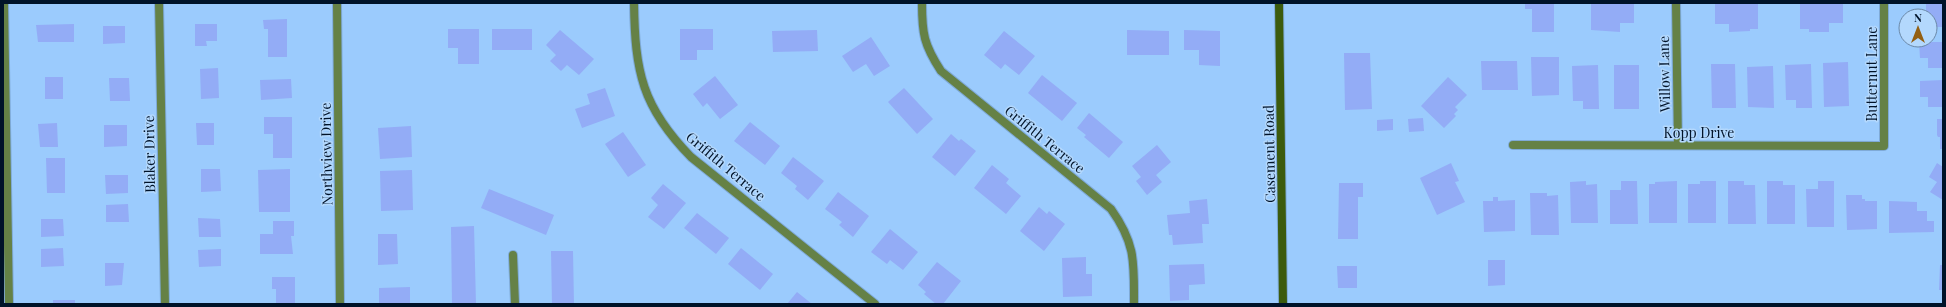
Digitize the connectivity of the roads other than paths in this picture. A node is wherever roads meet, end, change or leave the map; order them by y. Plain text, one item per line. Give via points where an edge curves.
1 (4, 3) edge
2 (159, 3) edge
3 (337, 3) edge
4 (634, 3) edge
5 (922, 3) edge
6 (1279, 3) edge
7 (1676, 3) edge
8 (1884, 3) edge
9 (1513, 145) dead end
10 (1678, 145) junction
11 (1884, 146) joint
12 (513, 255) dead end
13 (9, 304) edge
14 (165, 304) edge
15 (340, 304) edge
16 (515, 304) edge
17 (875, 304) edge
18 (1134, 304) edge
19 (1283, 304) edge

1 - 13 street
2 - 14 street, Blaker Drive
3 - 15 street, Northview Drive
4 - 17 street, Griffith Terrace via 636,55 643,84 655,113 670,136 691,157
5 - 18 street, Griffith Terrace via 922,29 928,51 941,71 1111,210 1124,227 1132,250
6 - 19 street, Casement Road
7 - 10 street, Willow Lane
8 - 11 street, Butternut Lane
9 - 10 street, Kopp Drive
10 - 11 street, Kopp Drive
12 - 16 street

